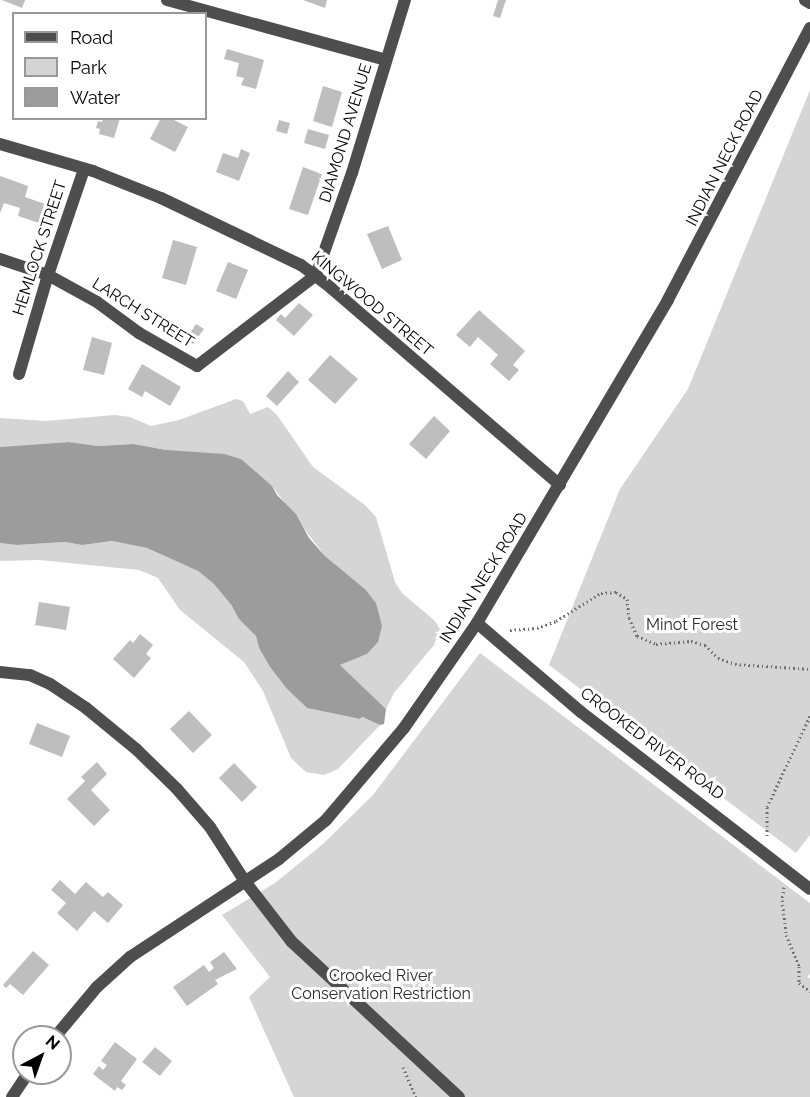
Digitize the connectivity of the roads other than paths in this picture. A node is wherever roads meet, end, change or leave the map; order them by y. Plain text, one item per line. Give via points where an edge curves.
1 (167, 0) edge
2 (405, 0) edge
3 (805, 0) edge
4 (810, 3) edge
5 (810, 28) edge
6 (386, 60) junction
7 (0, 144) edge
8 (84, 169) junction
9 (0, 259) edge
10 (48, 275) junction
11 (316, 275) junction
12 (19, 374) dead end
13 (560, 485) junction
14 (477, 623) junction
15 (0, 672) edge
16 (244, 880) junction
17 (810, 889) edge
18 (65, 1025) edge
19 (459, 1097) edge

1 - 6 street
2 - 6 street, DIAMOND AVENUE
3 - 4 street
5 - 13 street, INDIAN NECK ROAD via 668,300
6 - 11 street, DIAMOND AVENUE
7 - 8 street, KINGWOOD STREET
8 - 10 street, HEMLOCK STREET
8 - 11 street, KINGWOOD STREET via 191,212 287,257
9 - 10 street, LARCH STREET
10 - 11 street, LARCH STREET via 197,366
10 - 12 street, HEMLOCK STREET
11 - 13 street, KINGWOOD STREET
13 - 14 street, INDIAN NECK ROAD
14 - 16 street, INDIAN NECK ROAD via 424,701 339,807 296,847
14 - 17 street, CROOKED RIVER ROAD via 582,712
15 - 16 street via 40,679 118,733 194,808
16 - 18 street, INDIAN NECK ROAD via 130,957 97,987
16 - 19 street via 298,950 342,986

